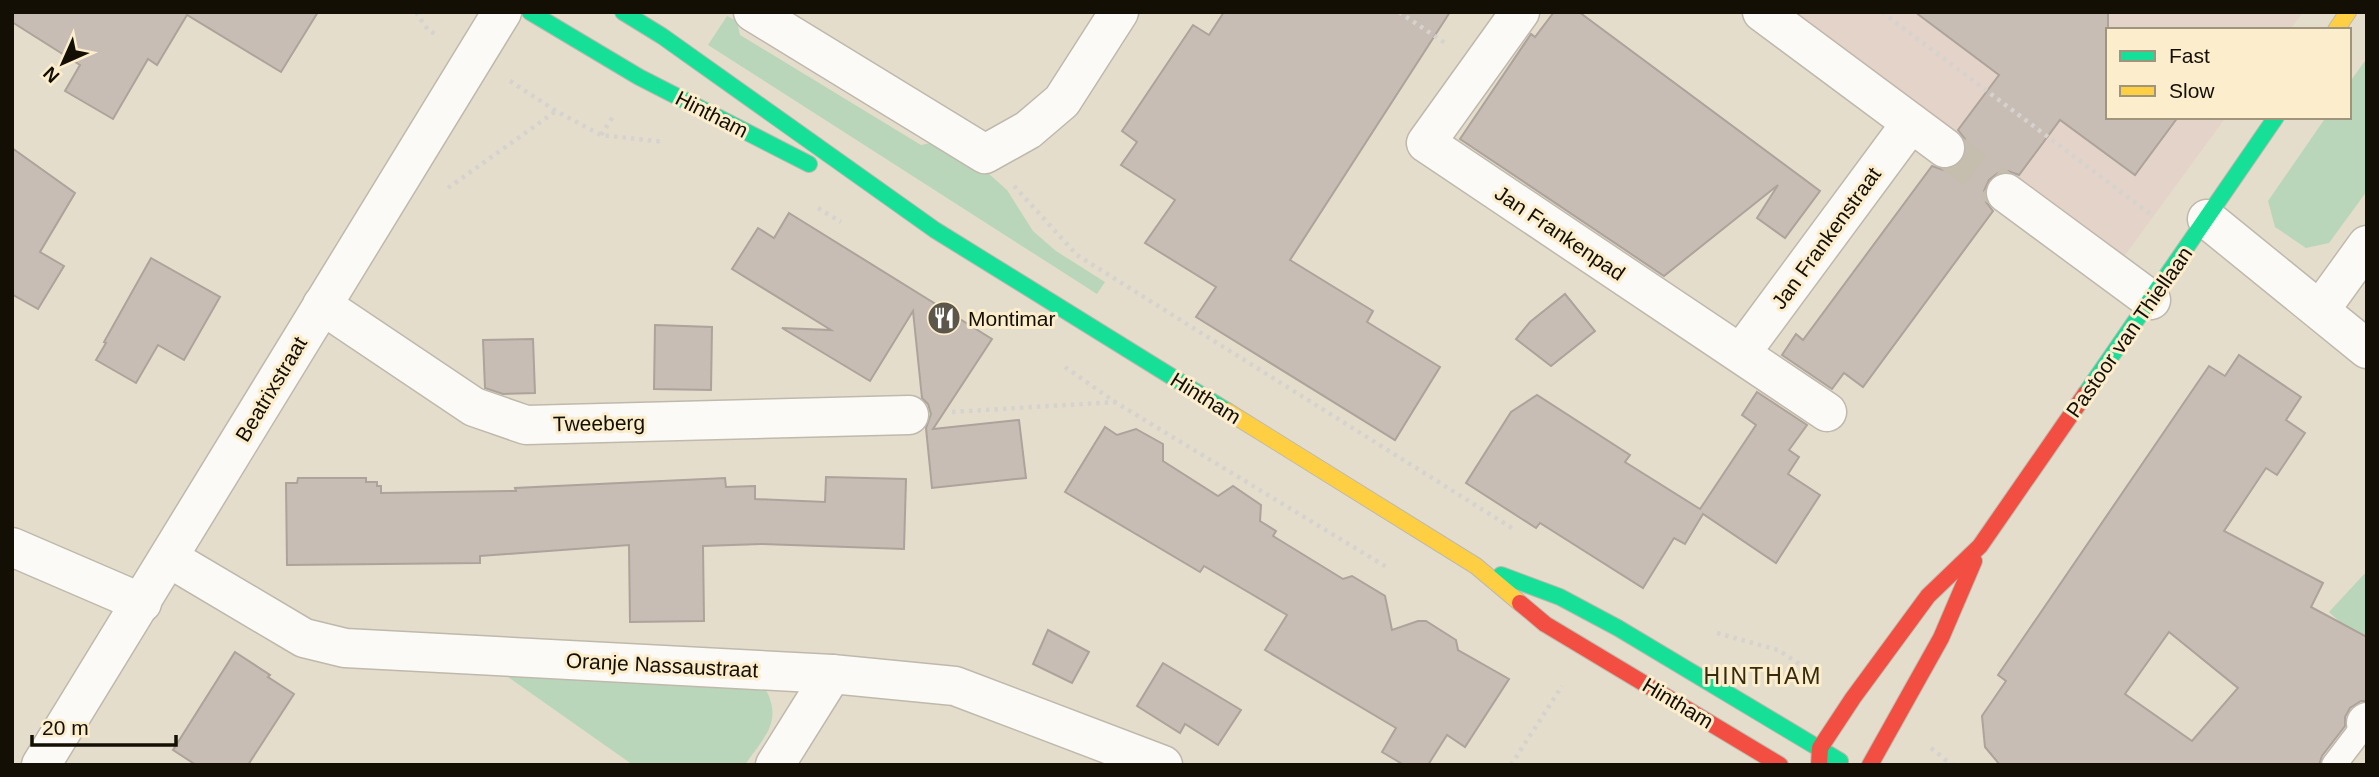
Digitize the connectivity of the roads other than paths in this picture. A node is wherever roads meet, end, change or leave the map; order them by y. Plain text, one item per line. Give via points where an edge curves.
1 (502, 12) edge
2 (530, 12) edge
3 (624, 12) edge
4 (753, 12) edge
5 (1119, 12) edge
6 (1520, 12) edge
7 (1762, 12) edge
8 (2348, 12) edge
9 (2337, 28) edge
10 (2275, 119) edge
11 (1911, 123) junction
12 (1945, 148) tunnel mouth
13 (2006, 193) tunnel mouth
14 (935, 230) junction
15 (2198, 232) junction
16 (2367, 245) edge
17 (2151, 300) junction
18 (322, 305) junction
19 (2320, 310) junction
20 (2367, 349) edge
21 (1741, 354) junction
22 (1827, 412) dead end
23 (909, 415) road end
24 (1980, 546) junction
25 (12, 547) edge
26 (169, 558) junction
27 (1476, 566) junction
28 (142, 603) junction
29 (832, 674) junction
30 (2366, 722) edge
31 (1820, 757) edge
32 (41, 765) edge
33 (775, 765) edge
34 (1163, 765) edge
35 (1780, 765) edge
36 (1846, 765) edge
37 (1870, 765) edge
38 (2334, 765) edge

1 - 18 street, Beatrixstraat
2 - 14 street, Hintham via 639,77
3 - 14 street, Hintham
4 - 5 street via 985,154 1028,130 1062,101
6 - 21 street, Jan Frankenpad via 1426,143
7 - 11 street
8 - 9 street
10 - 15 street, Pastoor van Thiellaan
11 - 12 street
11 - 21 street, Jan Frankenstraat
13 - 17 street
14 - 27 street, Hintham
15 - 17 street, Pastoor van Thiellaan
15 - 19 street
16 - 19 street
17 - 24 street, Pastoor van Thiellaan
18 - 23 street, Tweeberg via 474,407 526,425
18 - 26 street, Beatrixstraat
19 - 20 street
21 - 22 street, Jan Frankenpad
24 - 31 street, Pastoor van Thiellaan via 1928,596 1853,698
24 - 37 street, Pastoor van Thiellaan via 1941,638
25 - 28 street
26 - 28 street, Beatrixstraat
26 - 29 street, Oranje Nassaustraat via 304,638 345,648
27 - 31 street, Hintham via 1560,597 1690,669
27 - 35 street, Hintham via 1545,624
28 - 32 street, Beatrixstraat
29 - 33 street
29 - 34 street, Oranje Nassaustraat via 955,686
30 - 38 lane
31 - 36 street, Hintham

